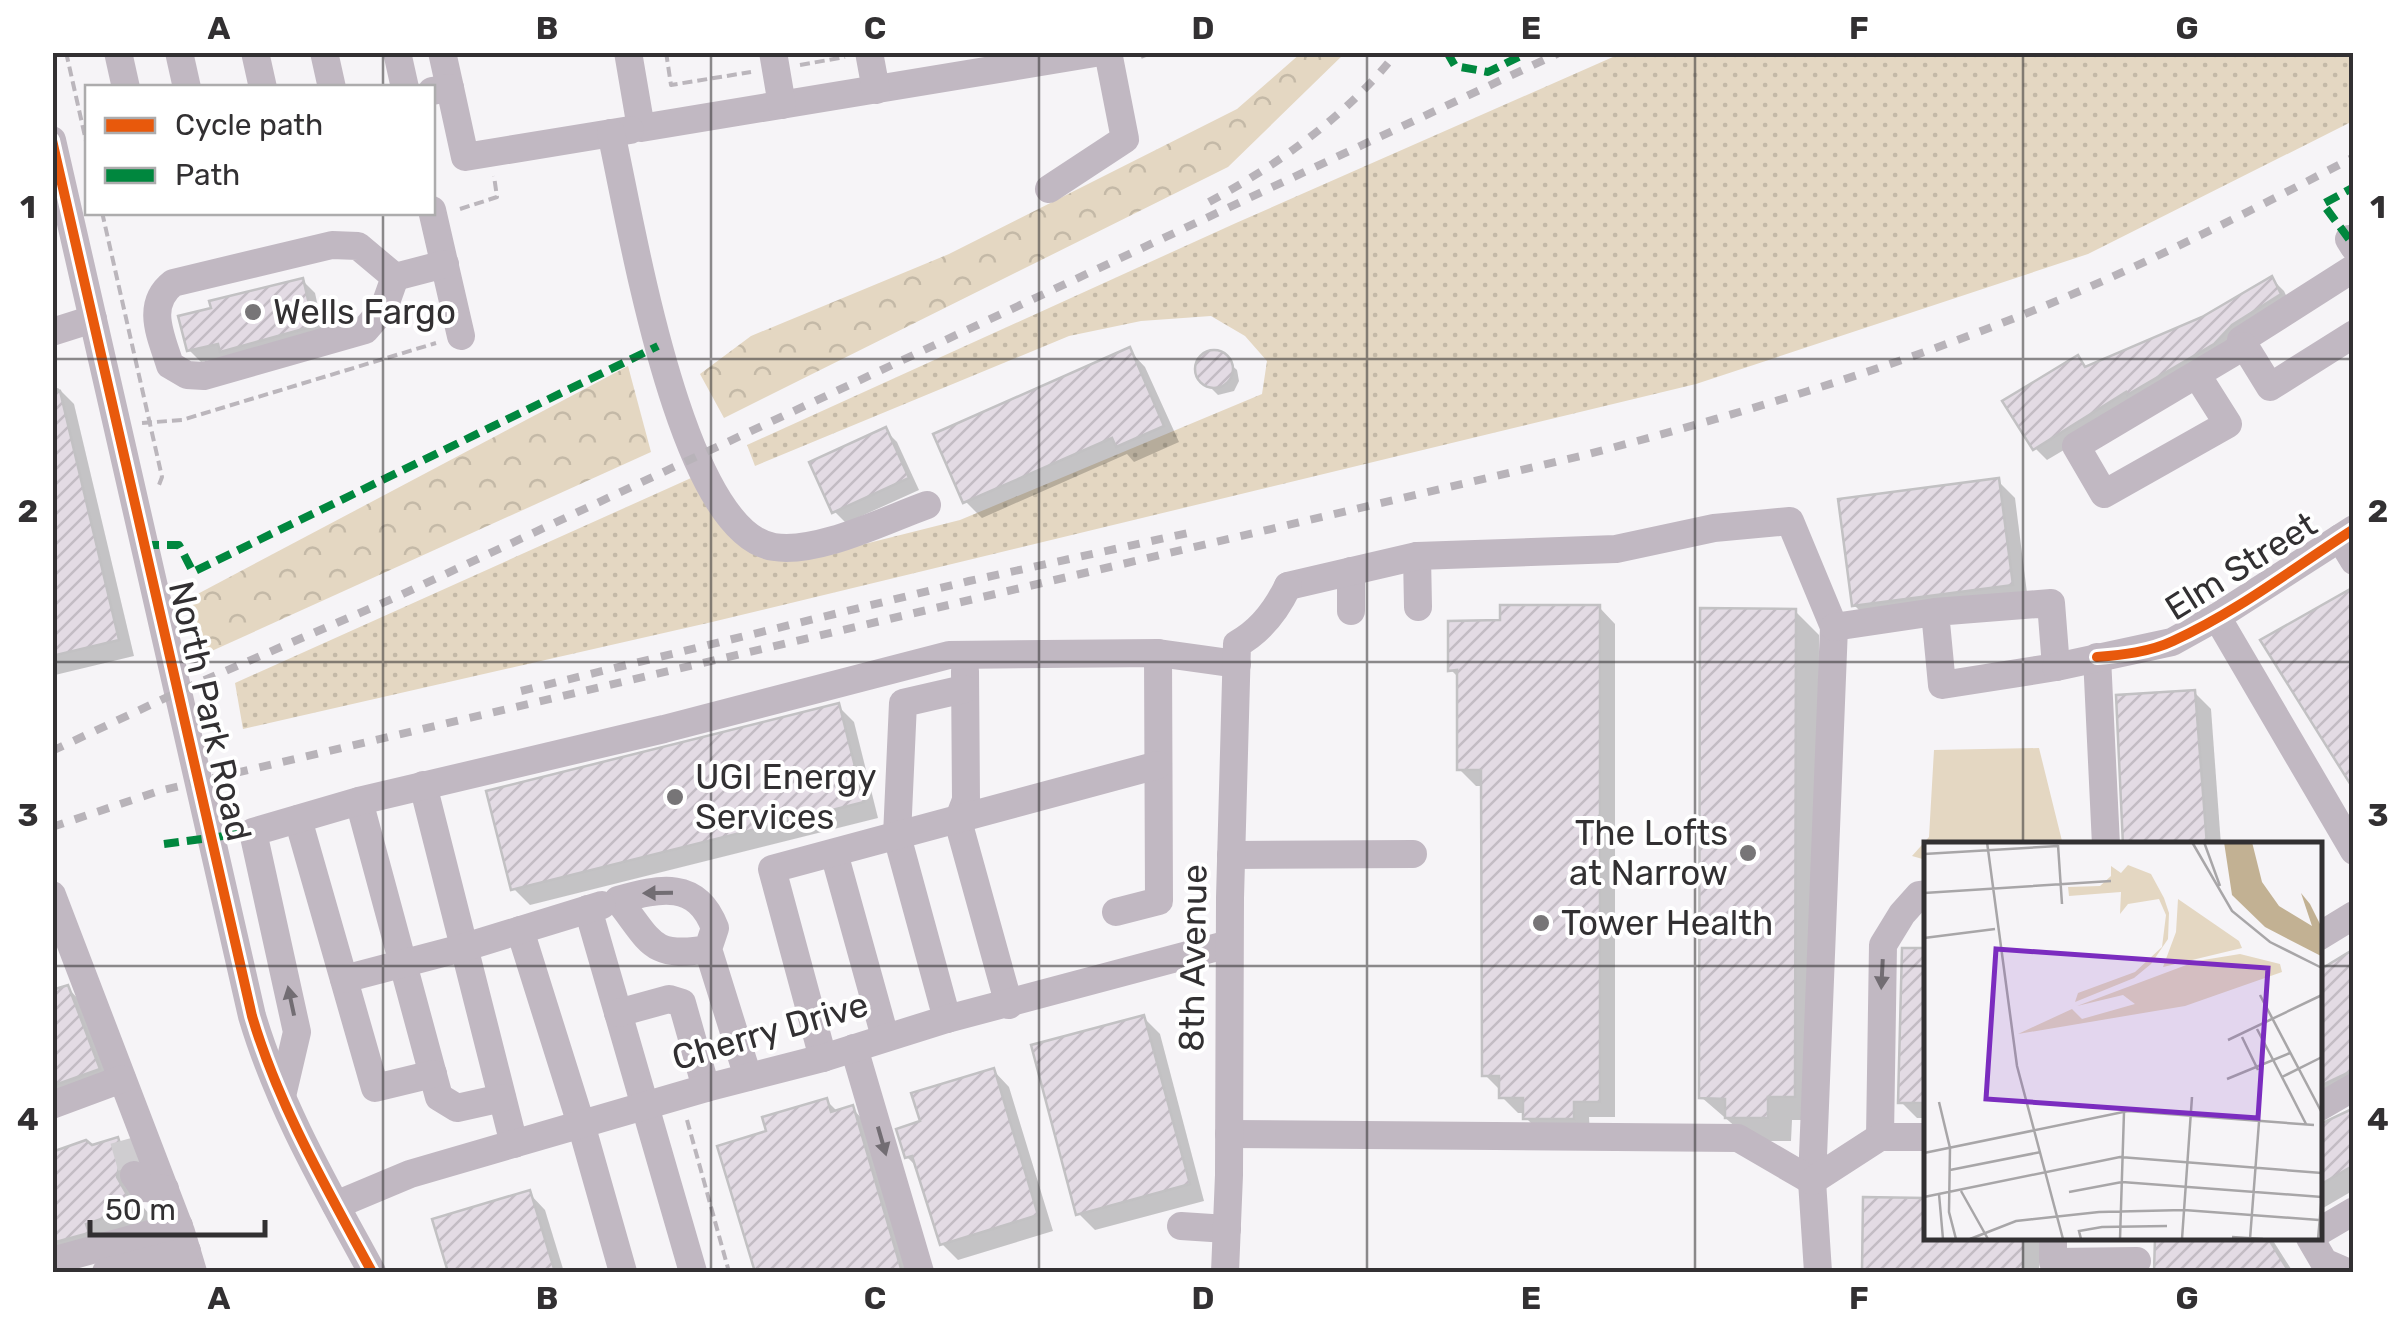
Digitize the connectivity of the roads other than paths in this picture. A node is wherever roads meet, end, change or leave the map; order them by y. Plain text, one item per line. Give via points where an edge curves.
1 (118, 52) edge
2 (179, 52) edge
3 (255, 52) edge
4 (324, 52) edge
5 (397, 52) edge
6 (442, 52) edge
7 (628, 52) edge
8 (773, 52) edge
9 (869, 52) edge
10 (1105, 52) edge
11 (125, 85) edge
12 (186, 85) edge
13 (262, 85) edge
14 (331, 85) edge
15 (404, 85) edge
16 (441, 89) edge
17 (876, 90) junction
18 (782, 106) junction
19 (641, 128) junction
20 (612, 133) junction
21 (52, 140) edge
22 (1049, 189) dead end
23 (433, 215) edge
24 (444, 264) junction
25 (2354, 268) edge
26 (395, 278) junction
27 (93, 318) junction
28 (52, 332) edge
29 (2354, 334) edge
30 (460, 336) dead end
31 (2244, 346) junction
32 (2198, 374) junction
33 (928, 505) dead end
34 (2349, 543) edge
35 (1417, 556) junction
36 (1350, 572) junction
37 (1288, 586) junction
38 (1418, 607) dead end
39 (1351, 611) dead end
40 (1935, 612) junction
41 (2217, 617) junction
42 (1834, 627) junction
43 (1290, 629) dead end
44 (1158, 653) junction
45 (966, 654) junction
46 (1237, 654) junction
47 (2097, 657) junction
48 (2056, 667) junction
49 (964, 688) junction
50 (1158, 765) junction
51 (423, 785) junction
52 (359, 801) junction
53 (298, 818) junction
54 (958, 821) junction
55 (898, 836) junction
56 (2106, 842) edge
57 (2354, 851) edge
58 (834, 853) junction
59 (1413, 854) dead end
60 (1231, 855) junction
61 (1924, 894) edge
62 (52, 895) edge
63 (618, 900) junction
64 (588, 910) junction
65 (1116, 912) dead end
66 (2354, 915) edge
67 (520, 930) junction
68 (2321, 935) edge
69 (1230, 944) junction
70 (462, 948) junction
71 (708, 949) junction
72 (403, 963) junction
73 (344, 979) junction
74 (1009, 1005) junction
75 (618, 1013) junction
76 (947, 1019) junction
77 (885, 1037) junction
78 (854, 1048) junction
79 (823, 1058) junction
80 (433, 1074) junction
81 (748, 1077) junction
82 (122, 1078) junction
83 (2354, 1087) edge
84 (693, 1092) junction
85 (282, 1096) junction
86 (502, 1098) junction
87 (52, 1105) edge
88 (644, 1106) junction
89 (2321, 1106) edge
90 (581, 1124) junction
91 (1229, 1134) junction
92 (1924, 1136) edge
93 (1880, 1137) junction
94 (514, 1144) junction
95 (134, 1175) dead end
96 (1812, 1181) junction
97 (165, 1190) junction
98 (336, 1205) junction
99 (2354, 1211) edge
100 (1181, 1226) dead end
101 (1227, 1229) junction
102 (2321, 1230) edge
103 (2053, 1240) edge
104 (2311, 1240) edge
105 (186, 1250) edge
106 (52, 1261) edge
107 (2137, 1261) dead end
108 (106, 1272) edge
109 (372, 1272) edge
110 (622, 1272) edge
111 (693, 1272) edge
112 (920, 1272) edge
113 (1225, 1272) edge
114 (1818, 1272) edge
115 (2347, 1272) edge

1 - 11 street
2 - 12 street
3 - 13 street
4 - 14 street
5 - 15 street
6 - 16 street
7 - 19 street
8 - 18 street
9 - 17 street
10 - 17 street
10 - 22 street via 1126,140
16 - 20 street via 465,157
17 - 18 street
18 - 19 street
19 - 20 street
20 - 33 street via 676,405 732,521 752,540 796,548
21 - 27 street, North Park Road
23 - 24 street
24 - 26 street
24 - 30 street
25 - 31 street via 2241,340
26 - 26 street via 358,246 332,244 184,279 163,290 157,323 177,371 226,372 365,330 384,308
27 - 28 street
27 - 85 street, North Park Road via 252,1016
29 - 31 street via 2270,386
31 - 32 street
32 - 32 street via 2076,446 2104,494 2228,424
34 - 41 street, Elm Street
35 - 36 street
35 - 38 street
35 - 42 street via 1616,549 1714,528 1790,521
36 - 37 street
36 - 39 street
37 - 43 street
37 - 46 street
40 - 42 street
40 - 48 street via 2051,603
40 - 48 street, Elm Street via 1942,684
41 - 47 street, Elm Street via 2152,649
41 - 57 street
42 - 96 street
44 - 45 street
44 - 46 street
44 - 50 street
45 - 49 street
45 - 51 street
46 - 60 street, 8th Avenue
47 - 48 street, Elm Street
47 - 56 street
49 - 54 street via 966,800
49 - 55 street via 903,702
50 - 54 street
50 - 65 street via 1159,901
51 - 52 street
51 - 70 street
52 - 53 street
52 - 72 street
53 - 73 street
85 -> 53 street via 297,1032 253,832
54 - 55 street
54 - 74 street
55 - 58 street
55 - 76 street
58 - 77 street
58 - 79 street via 772,869
59 - 60 street
60 - 69 street, 8th Avenue
61 -> 93 street via 1902,914 1884,945
62 - 82 street
63 - 64 street
63 - 71 street via 667,952
71 -> 63 street via 715,928 707,906 686,894 654,889
64 - 67 street
64 - 75 street
66 - 68 street
67 - 70 street
67 - 90 street
69 - 74 street, Cherry Drive
69 - 91 street, 8th Avenue
70 - 72 street
70 - 86 street
71 - 81 street
72 - 73 street
72 - 80 street
73 - 80 street via 375,1088
74 - 76 street, Cherry Drive
75 - 84 street via 669,999 682,1003
75 - 88 street
76 - 77 street, Cherry Drive
77 - 78 street, Cherry Drive
78 - 79 street, Cherry Drive
78 -> 112 street
79 - 81 street, Cherry Drive
80 - 86 street via 440,1097 457,1108
81 - 84 street, Cherry Drive
82 - 87 street
82 - 97 street via 131,1130
83 - 89 street
84 - 88 street, Cherry Drive
85 - 98 street, North Park Road
86 - 94 street
88 - 90 street, Cherry Drive
88 - 111 street
90 - 94 street, Cherry Drive
90 - 110 street
91 - 96 street via 1738,1138
91 - 101 street, 8th Avenue
92 - 93 street
93 - 96 street
94 - 98 street, Cherry Drive via 410,1174
95 - 97 street via 142,1188
96 - 114 street
97 - 105 street
98 - 109 street, North Park Road
99 - 102 street
100 - 101 street
101 - 113 street, 8th Avenue
103 - 107 street via 2053,1262
104 - 115 street via 2324,1262
105 - 106 street
105 - 108 street

